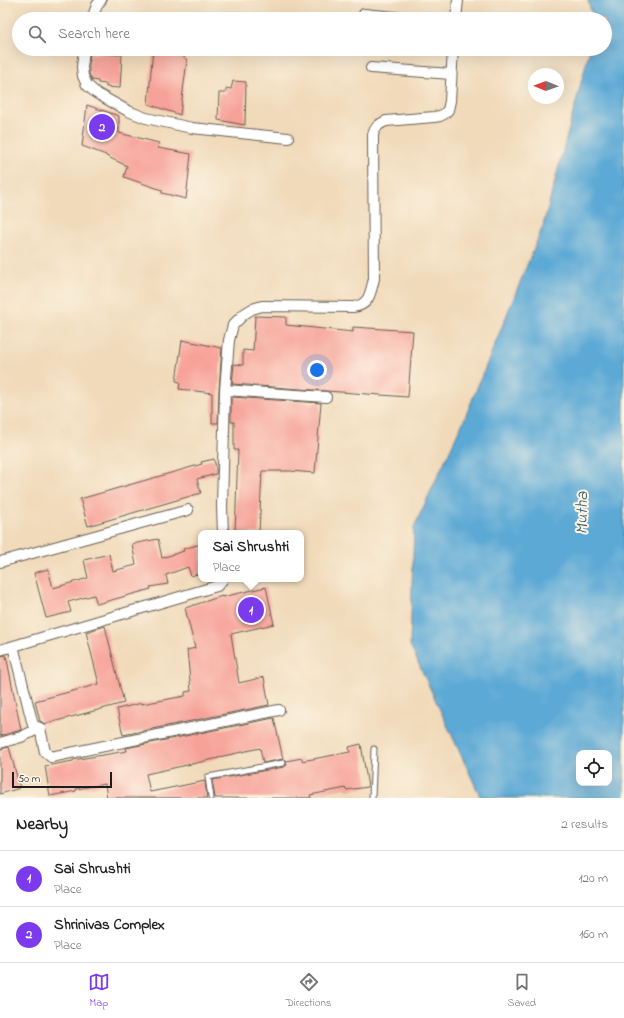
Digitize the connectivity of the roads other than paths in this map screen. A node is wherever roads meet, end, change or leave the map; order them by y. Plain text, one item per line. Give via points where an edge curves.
1 (101, 0) edge
2 (458, 0) edge
3 (93, 12) edge
4 (457, 12) edge
5 (83, 56) edge
6 (452, 56) edge
7 (371, 68) dead end
8 (451, 74) junction
9 (288, 138) dead end
10 (225, 390) junction
11 (326, 397) dead end
12 (188, 510) dead end
13 (223, 530) edge
14 (0, 562) edge
15 (220, 582) edge
16 (13, 646) junction
17 (0, 650) edge
18 (279, 710) dead end
19 (40, 728) junction
20 (0, 743) edge
21 (374, 749) dead end
22 (283, 763) dead end
23 (212, 798) edge
24 (372, 798) edge

1 - 3 street
2 - 4 street
5 - 9 street via 83,76 87,85 128,111 146,118 192,128
6 - 8 street
7 - 8 street
8 - 10 street via 450,101 444,114 386,121 374,130 374,279 368,299 358,307 262,306 244,314 233,325 229,340
10 - 11 street
10 - 13 street
12 - 14 street
15 - 16 street via 217,586
16 - 17 street
16 - 19 street via 33,725
18 - 19 street via 51,757 45,752
19 - 20 street
21 - 24 lane
22 - 23 lane via 208,776

